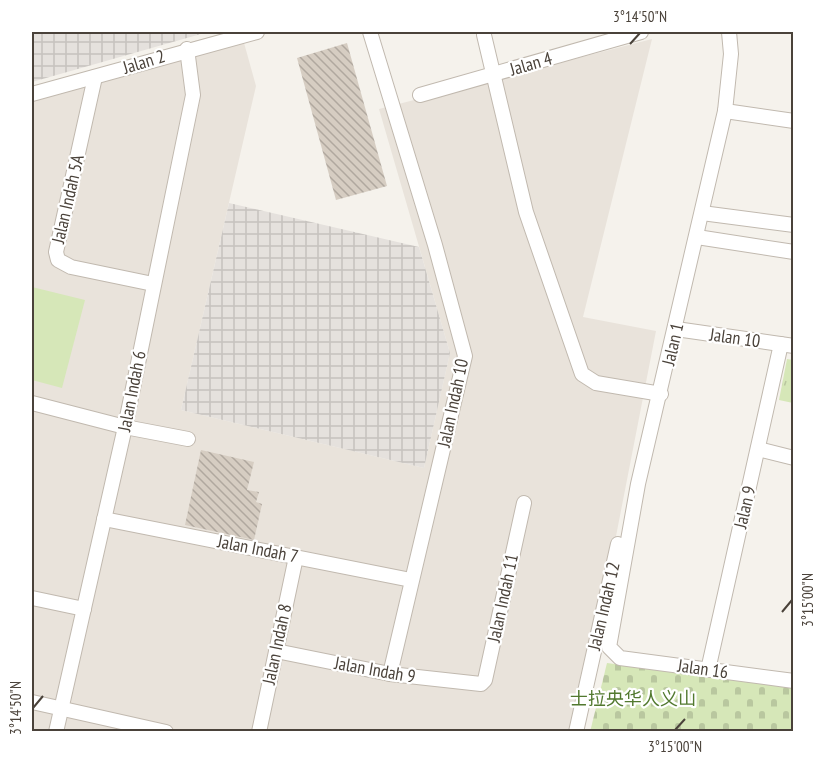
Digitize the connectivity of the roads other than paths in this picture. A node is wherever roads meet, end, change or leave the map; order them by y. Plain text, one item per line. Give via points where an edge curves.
1 (257, 32) edge
2 (370, 32) edge
3 (641, 32) edge
4 (729, 32) edge
5 (484, 35) dead end
6 (187, 49) junction
7 (494, 75) junction
8 (95, 77) junction
9 (32, 94) edge
10 (420, 95) dead end
11 (725, 111) junction
12 (794, 121) edge
13 (702, 213) junction
14 (794, 225) edge
15 (697, 237) junction
16 (794, 252) edge
17 (153, 284) junction
18 (676, 329) junction
19 (787, 345) edge
20 (661, 394) junction
21 (32, 403) edge
22 (125, 427) junction
23 (188, 439) dead end
24 (758, 449) junction
25 (794, 458) edge
26 (638, 484) junction
27 (524, 503) dead end
28 (104, 519) junction
29 (296, 557) junction
30 (411, 580) junction
31 (32, 598) edge
32 (84, 609) junction
33 (276, 651) junction
34 (614, 654) joint
35 (708, 670) junction
36 (390, 674) junction
37 (794, 681) edge
38 (474, 686) joint
39 (32, 702) edge
40 (61, 709) junction
41 (56, 732) edge
42 (166, 732) edge
43 (259, 732) edge
44 (576, 732) edge

1 - 6 street, Jalan 2
2 - 30 street, Jalan Indah 10 via 465,356
3 - 7 street, Jalan 4
4 - 11 street, Jalan 1 via 731,54
5 - 7 street
6 - 8 street, Jalan 2
6 - 17 street, Jalan Indah 6 via 193,95
7 - 10 street, Jalan 4
7 - 20 street via 526,212 582,374 596,382
8 - 9 street, Jalan 2
8 - 17 street, Jalan Indah 5A via 56,252 58,260 71,267
11 - 12 street
11 - 13 street, Jalan 1
13 - 14 street
13 - 15 street, Jalan 1
15 - 16 street
15 - 18 street, Jalan 1
17 - 22 street, Jalan Indah 6
18 - 19 street, Jalan 10
18 - 20 street, Jalan 1
19 - 24 street, Jalan 9
20 - 26 street, Jalan 1
21 - 22 street
22 - 23 street
22 - 28 street, Jalan Indah 6
24 - 25 street
24 - 35 street, Jalan 9
26 - 34 street, Jalan 1 via 609,637
26 - 44 street, Jalan Indah 12 via 629,492
27 - 38 street, Jalan Indah 11 via 485,680
28 - 29 street, Jalan Indah 7
28 - 32 street, Jalan Indah 6
29 - 30 street, Jalan Indah 7
29 - 33 street, Jalan Indah 8
30 - 36 street, Jalan Indah 10
31 - 32 street
32 - 40 street, Jalan Indah 6
33 - 36 street, Jalan Indah 9
33 - 43 street, Jalan Indah 8
34 - 35 street, Jalan 16
35 - 37 street, Jalan 16
36 - 38 street, Jalan Indah 9
39 - 40 street
40 - 41 street, Jalan Indah 6
40 - 42 street

